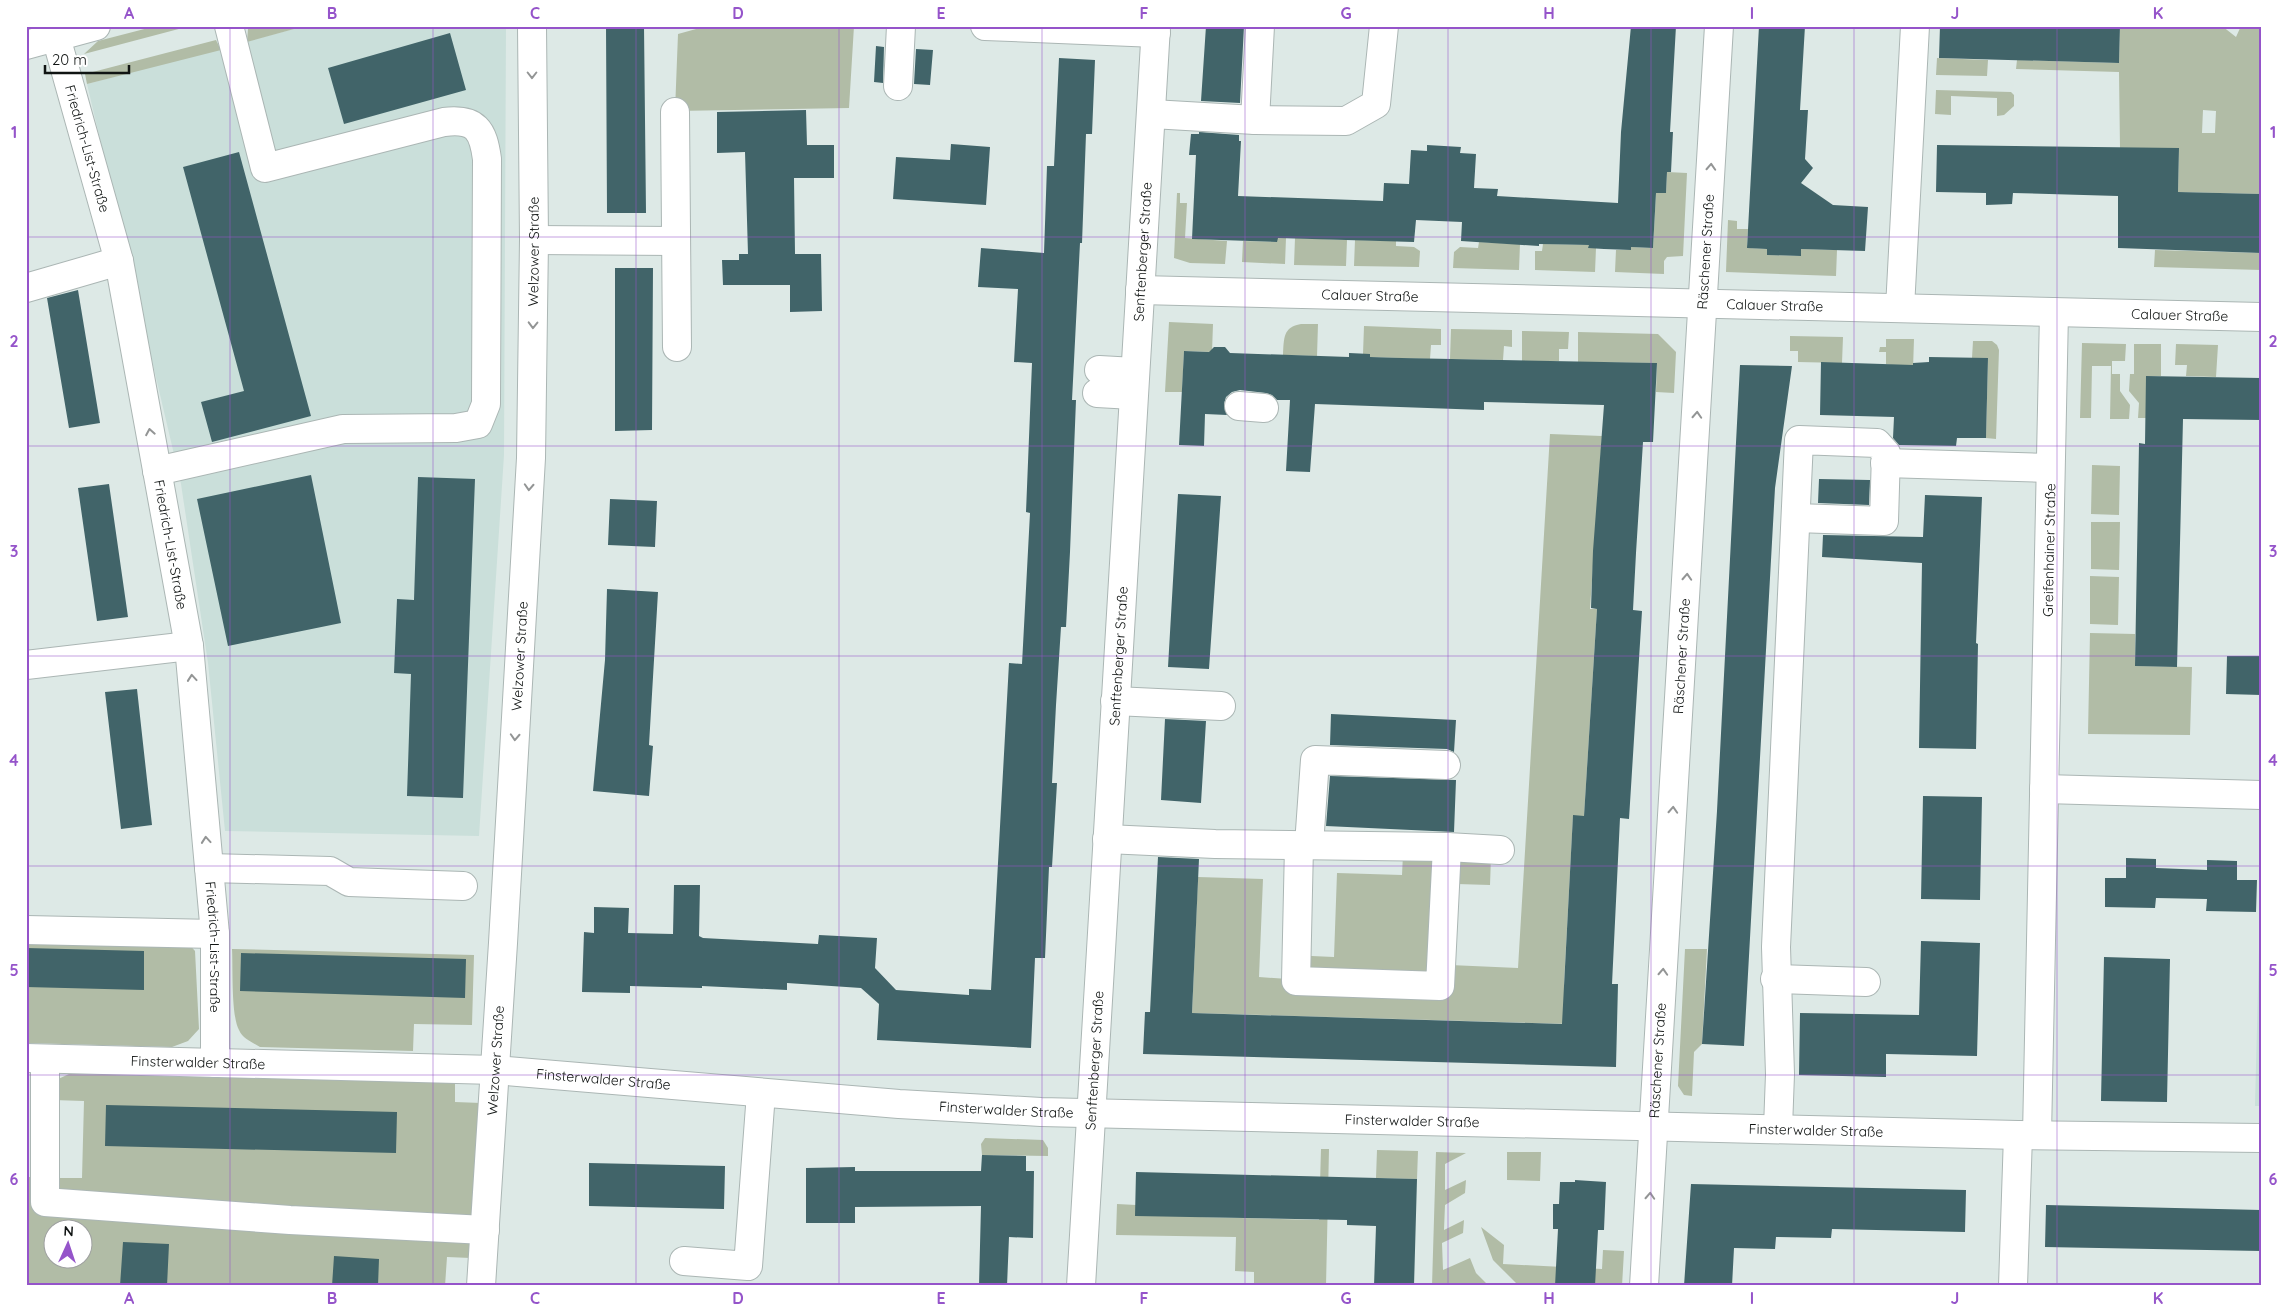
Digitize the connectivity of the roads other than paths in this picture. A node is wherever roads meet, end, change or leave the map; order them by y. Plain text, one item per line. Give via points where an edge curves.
1 (96, 26) edge
2 (230, 26) edge
3 (532, 26) edge
4 (901, 26) edge
5 (985, 26) edge
6 (1260, 26) edge
7 (1384, 26) edge
8 (1719, 26) edge
9 (1915, 26) edge
10 (1156, 30) edge
11 (56, 37) junction
12 (26, 45) edge
13 (898, 86) dead end
14 (675, 112) dead end
15 (1152, 114) junction
16 (1255, 120) junction
17 (534, 240) junction
18 (675, 241) junction
19 (119, 261) junction
20 (26, 288) edge
21 (1140, 290) junction
22 (1704, 303) junction
23 (1900, 308) junction
24 (2054, 312) junction
25 (2261, 317) edge
26 (677, 347) dead end
27 (1098, 381) dead end
28 (1134, 383) junction
29 (1885, 463) junction
30 (2050, 468) junction
31 (157, 471) junction
32 (1796, 518) junction
33 (189, 646) junction
34 (26, 665) edge
35 (1115, 701) junction
36 (1221, 706) dead end
37 (1446, 765) dead end
38 (2044, 789) junction
39 (2261, 795) edge
40 (1107, 839) junction
41 (1304, 846) junction
42 (1447, 847) junction
43 (1500, 850) dead end
44 (208, 868) junction
45 (463, 886) dead end
46 (26, 930) edge
47 (215, 934) junction
48 (1776, 978) junction
49 (1866, 982) dead end
50 (36, 1058) edge
51 (215, 1063) junction
52 (495, 1070) junction
53 (761, 1093) junction
54 (1091, 1112) junction
55 (1654, 1125) junction
56 (1778, 1128) junction
57 (2027, 1135) junction
58 (2261, 1138) edge
59 (484, 1230) junction
60 (684, 1261) dead end
61 (481, 1286) edge
62 (1081, 1286) edge
63 (1644, 1286) edge
64 (2013, 1286) edge

1 - 11 street
2 - 31 street via 265,168 444,122 461,120 482,134 487,159 486,404 478,424 456,428 343,429
3 -> 17 street, Welzower Straße
4 - 13 street
5 - 10 street
6 - 16 street
7 - 16 street via 1376,104 1346,121
22 -> 8 street, Räschener Straße
9 - 23 street
10 - 15 street, Senftenberger Straße
11 - 12 street
11 - 19 street, Friedrich-List-Straße
14 - 18 street
15 - 16 street
15 - 21 street, Senftenberger Straße
17 - 18 street
17 -> 52 street, Welzower Straße via 531,458
18 - 26 street
19 - 20 street
31 -> 19 street, Friedrich-List-Straße
21 - 22 street, Calauer Straße
21 - 28 street, Senftenberger Straße
22 - 23 street, Calauer Straße
55 -> 22 street, Räschener Straße
23 - 24 street, Calauer Straße
24 - 25 street, Calauer Straße
24 - 30 street, Greifenhainer Straße
27 - 28 street
28 - 35 street, Senftenberger Straße
29 - 30 street
29 - 32 street via 1884,521
29 - 32 street via 1886,453 1877,443 1798,440
30 - 38 street, Greifenhainer Straße
31 - 33 street, Friedrich-List-Straße
32 - 48 street
33 - 34 street
44 -> 33 street, Friedrich-List-Straße
35 - 36 street
35 - 40 street, Senftenberger Straße
37 - 41 street via 1315,760
38 - 39 street
38 - 57 street, Greifenhainer Straße via 2030,988
40 - 41 street
40 - 54 street, Senftenberger Straße
41 - 42 street
41 - 42 street via 1296,980 1440,986
42 - 43 street
44 - 45 street via 330,871 349,882
44 - 47 street, Friedrich-List-Straße
46 - 47 street
47 - 51 street, Friedrich-List-Straße
48 - 49 street
48 - 56 street via 1780,1074
50 - 51 street, Finsterwalder Straße
50 - 59 street via 45,1202
51 - 52 street, Finsterwalder Straße
52 - 53 street, Finsterwalder Straße
52 - 59 street, Welzower Straße
53 - 54 street, Finsterwalder Straße via 1041,1112
53 - 60 street via 748,1266
54 - 55 street, Finsterwalder Straße
54 - 62 street, Senftenberger Straße
55 - 56 street, Finsterwalder Straße
63 -> 55 street, Räschener Straße
56 - 57 street, Finsterwalder Straße
57 - 58 street, Finsterwalder Straße
57 - 64 street
59 - 61 street, Welzower Straße

